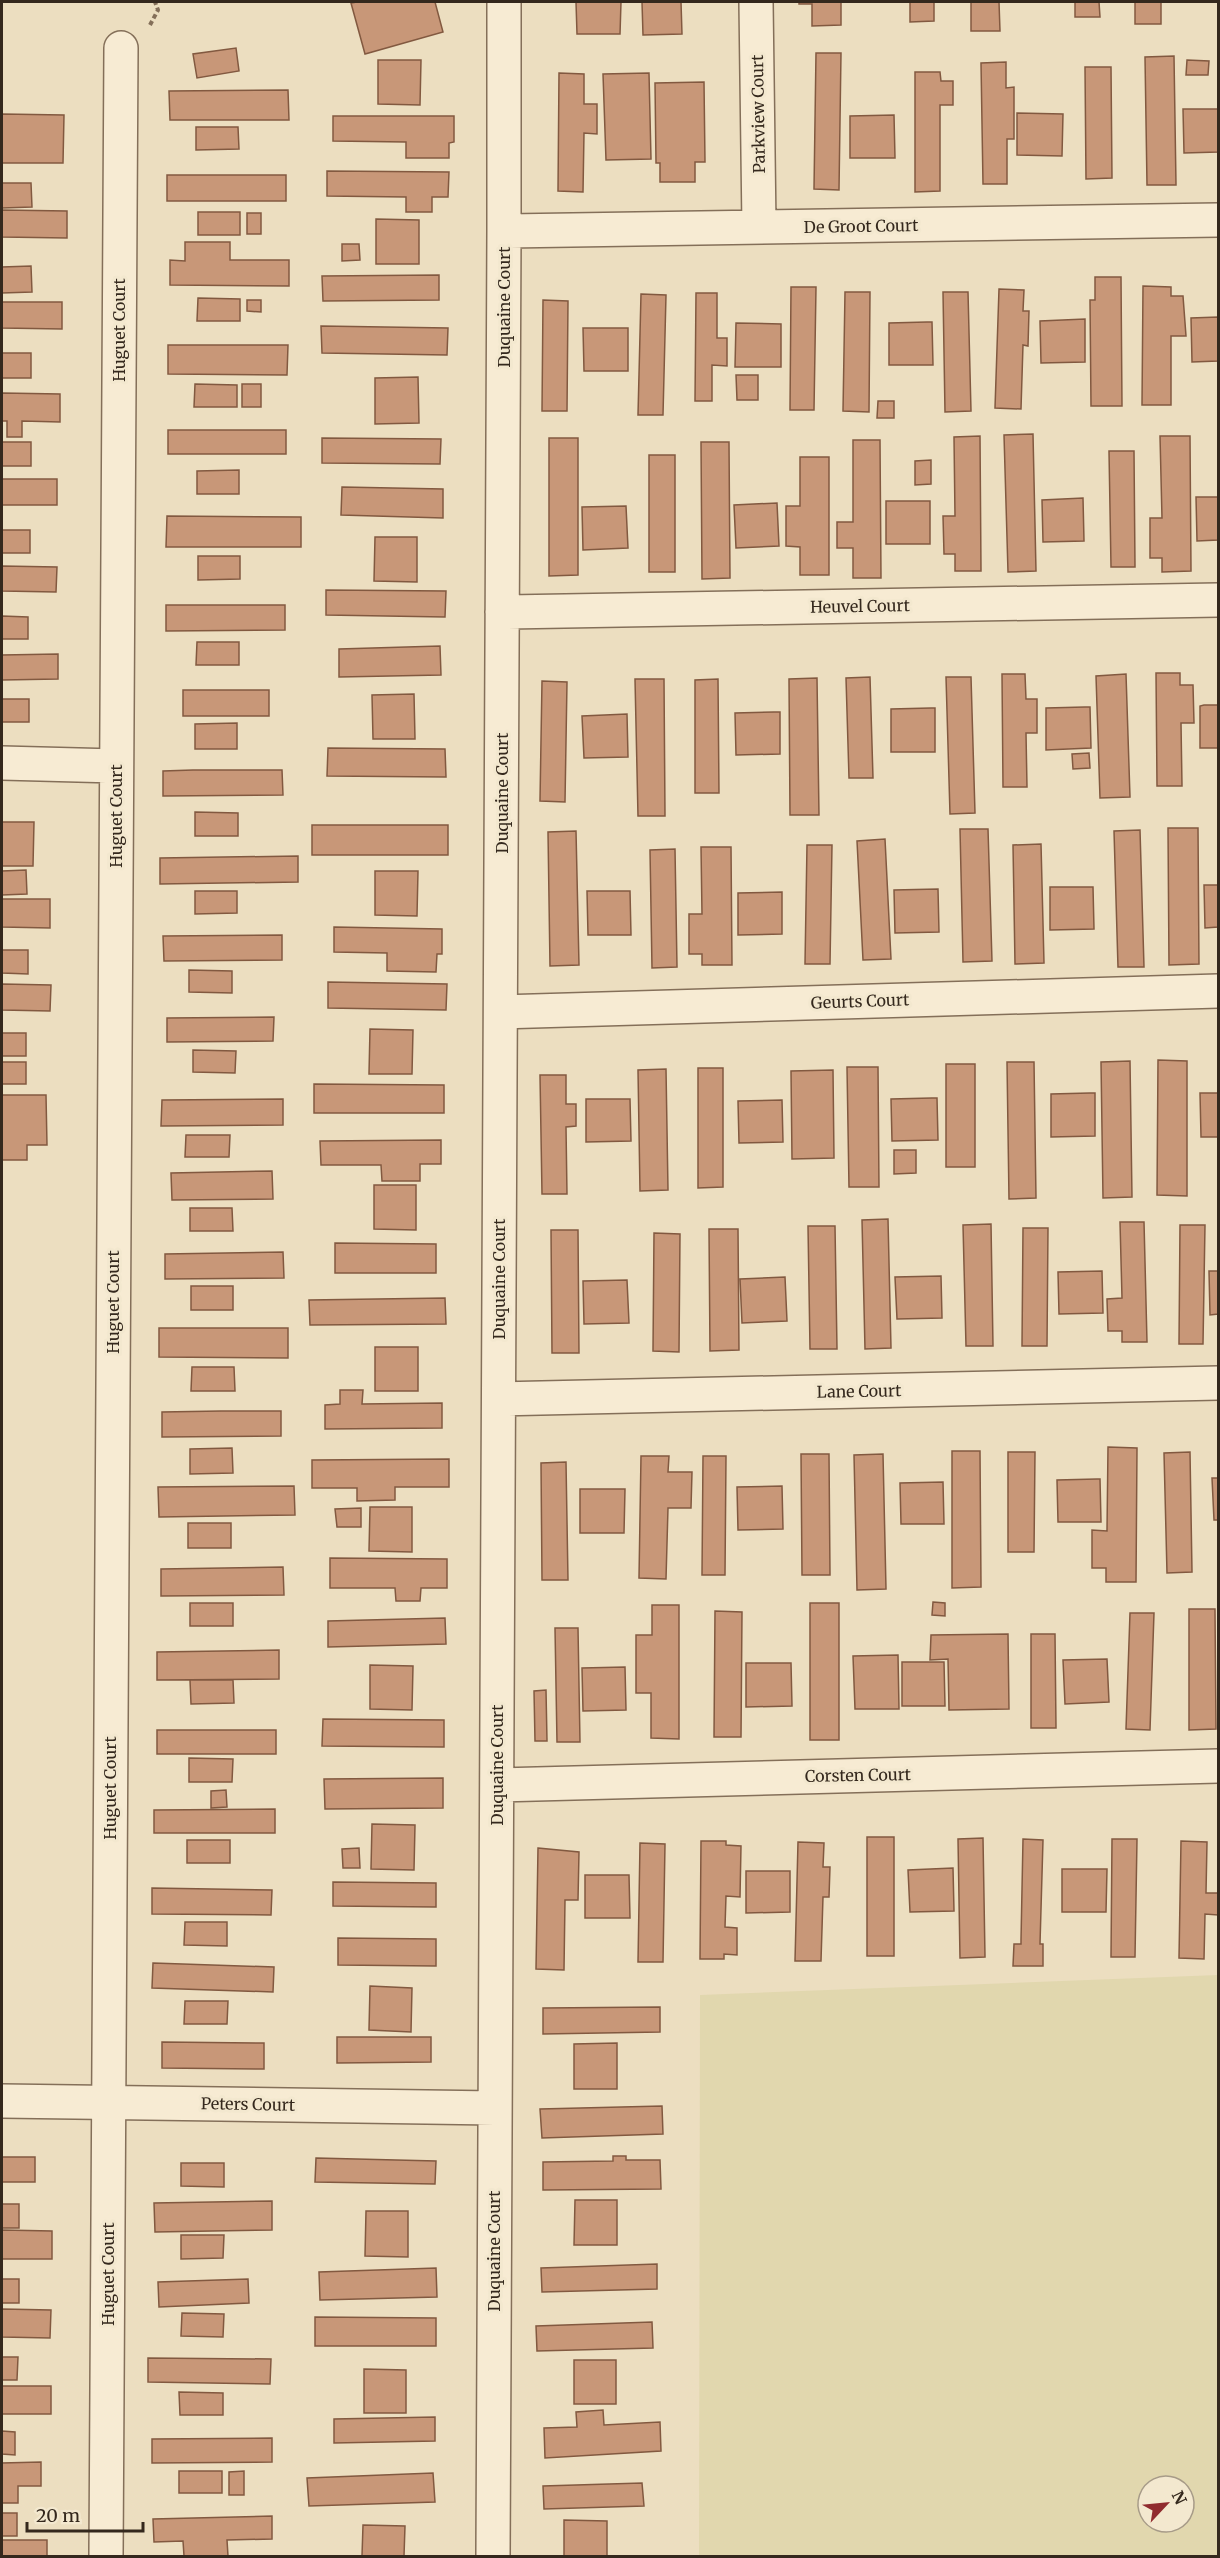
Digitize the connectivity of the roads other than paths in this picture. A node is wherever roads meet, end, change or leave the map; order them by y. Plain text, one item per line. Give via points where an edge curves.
1 (504, 2) edge
2 (756, 2) edge
3 (121, 48) dead end
4 (1218, 220) edge
5 (759, 227) junction
6 (504, 231) junction
7 (1218, 600) edge
8 (502, 612) junction
9 (2, 763) edge
10 (116, 766) junction
11 (1218, 991) edge
12 (501, 1012) junction
13 (1218, 1383) edge
14 (499, 1399) junction
15 (1218, 1766) edge
16 (496, 1785) junction
17 (2, 2101) edge
18 (109, 2102) junction
19 (495, 2108) junction
20 (106, 2556) edge
21 (493, 2556) edge

1 - 6 street, Duquaine Court
2 - 5 street, Parkview Court
3 - 10 street, Huguet Court
4 - 5 street, De Groot Court
5 - 6 street, De Groot Court
6 - 8 street, Duquaine Court
7 - 8 street, Heuvel Court
8 - 12 street, Duquaine Court
9 - 10 street
10 - 18 street, Huguet Court
11 - 12 street, Geurts Court
12 - 14 street, Duquaine Court
13 - 14 street, Lane Court
14 - 16 street, Duquaine Court
15 - 16 street, Corsten Court
16 - 19 street, Duquaine Court
17 - 18 street, Peters Court
18 - 19 street, Peters Court
18 - 20 street, Huguet Court
19 - 21 street, Duquaine Court

